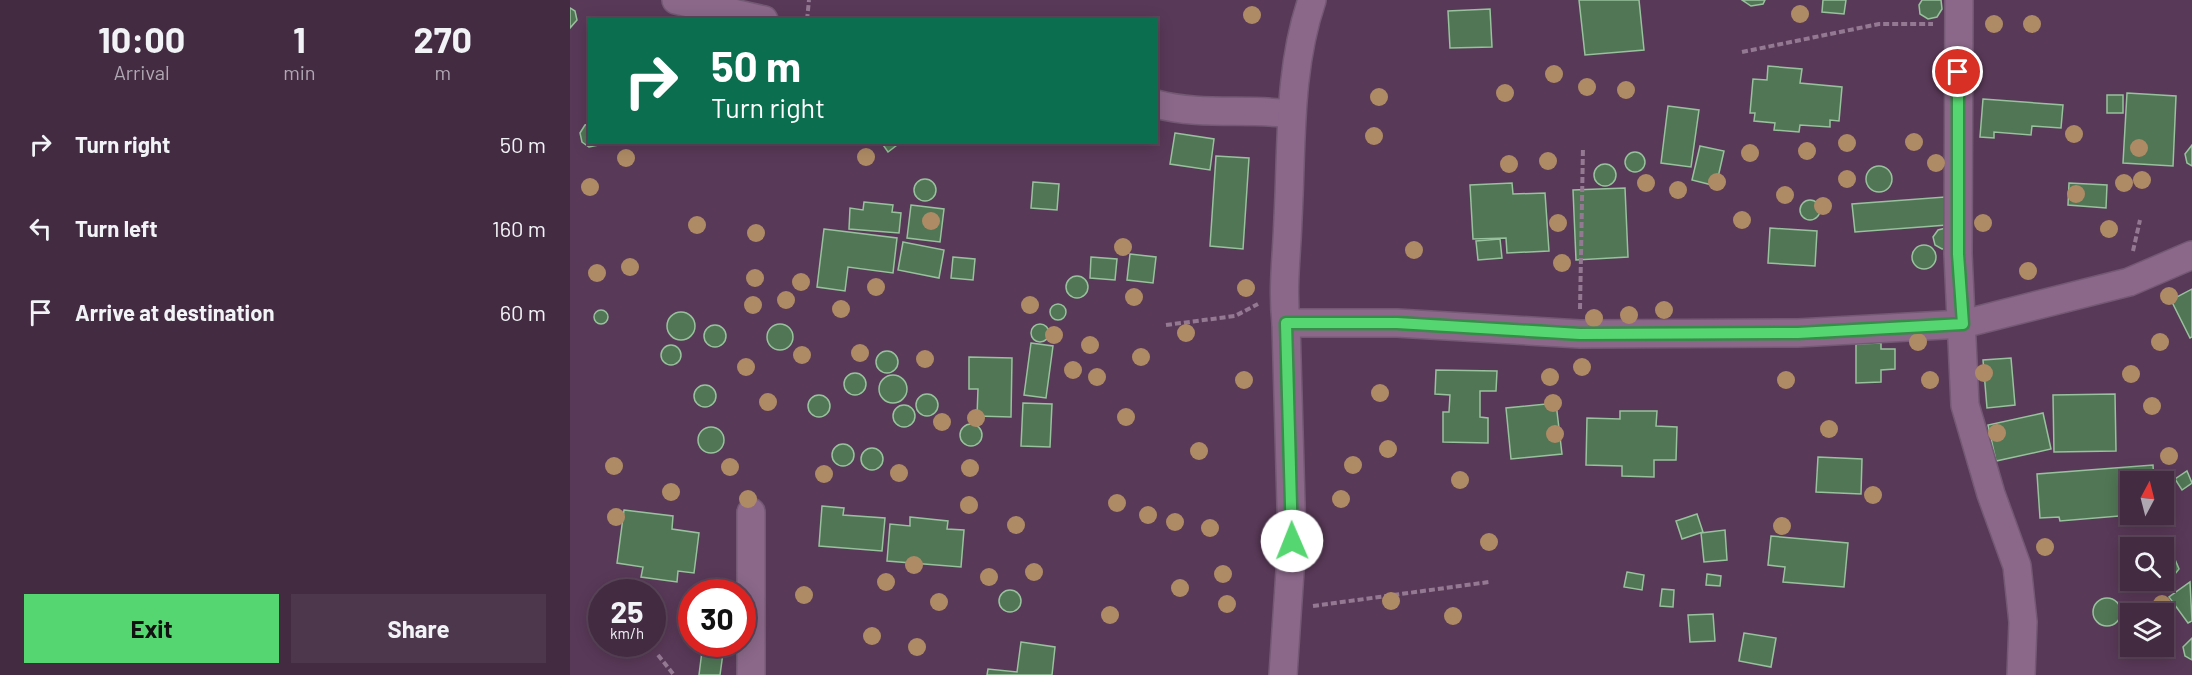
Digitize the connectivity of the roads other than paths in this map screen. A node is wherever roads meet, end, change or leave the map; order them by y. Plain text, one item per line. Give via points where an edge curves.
1 (676, 0) edge
2 (1312, 0) edge
3 (1959, 12) edge
4 (755, 18) edge
5 (1158, 104) edge
6 (1291, 114) junction
7 (2192, 255) edge
8 (1286, 323) junction
9 (1963, 324) junction
10 (751, 512) dead end
11 (751, 675) edge
12 (1283, 675) edge
13 (2021, 675) edge

1 - 4 street
2 - 6 street via 1297,57
3 - 9 street via 1958,254
5 - 6 street
6 - 8 street via 1283,291
7 - 9 street via 2129,282
8 - 9 street via 1397,323 1580,334 1798,333
8 - 12 street via 1292,541
9 - 13 street via 1968,416 2021,587
10 - 11 street

